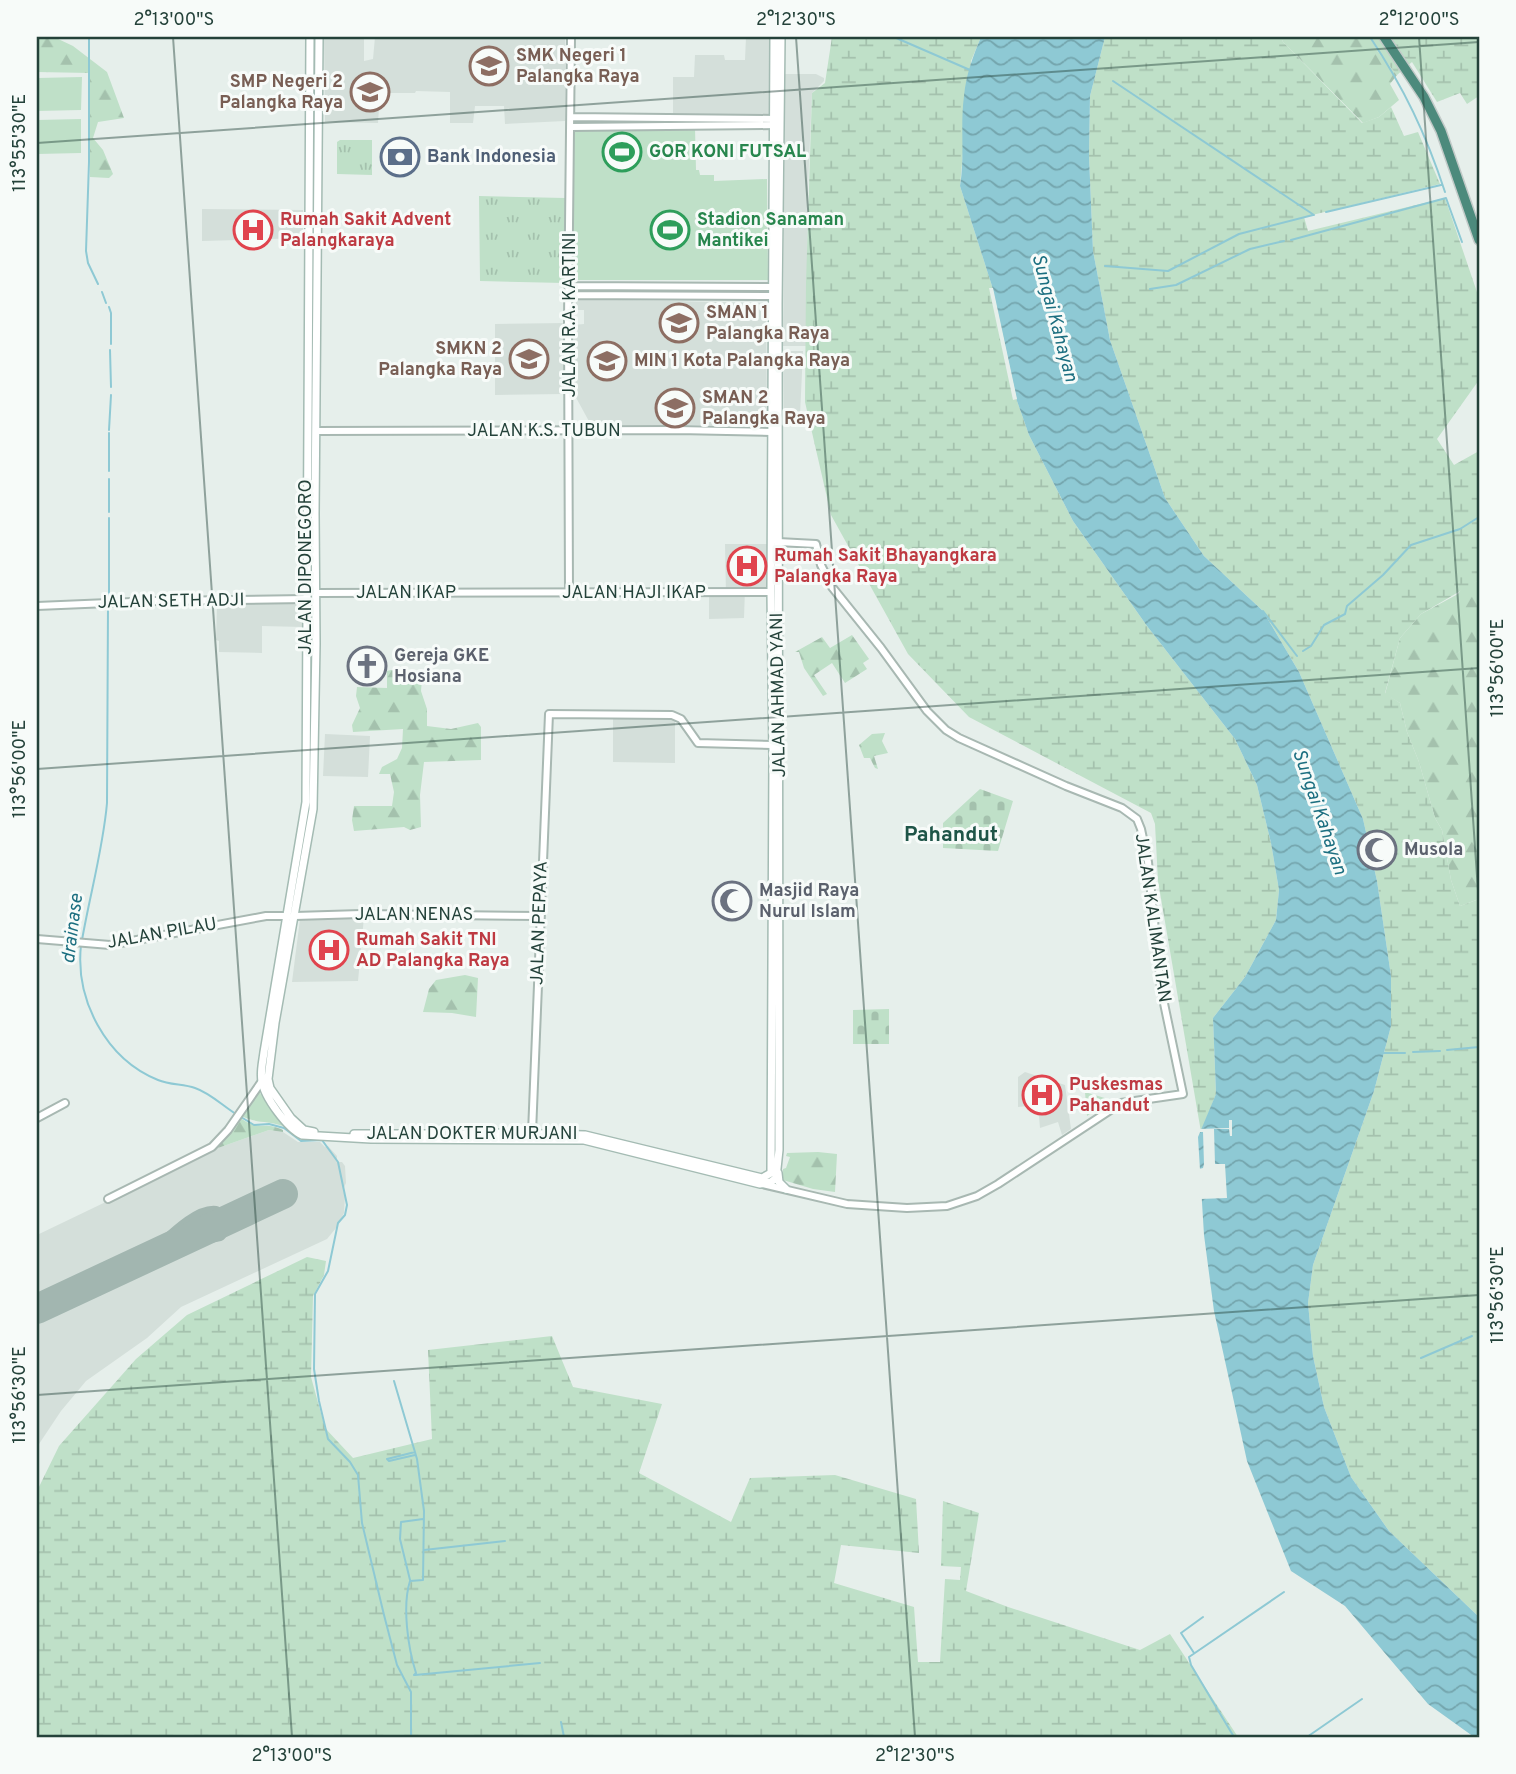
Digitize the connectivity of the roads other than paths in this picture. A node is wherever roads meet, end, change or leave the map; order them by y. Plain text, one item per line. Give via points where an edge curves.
1 (310, 37) edge
2 (319, 37) edge
3 (571, 37) edge
4 (774, 37) edge
5 (780, 37) edge
6 (1384, 37) edge
7 (777, 64) junction
8 (571, 117) junction
9 (624, 122) junction
10 (775, 122) junction
11 (571, 127) junction
12 (308, 207) junction
13 (317, 207) junction
14 (1479, 240) edge
15 (312, 252) junction
16 (569, 286) junction
17 (741, 287) junction
18 (772, 287) junction
19 (568, 295) junction
20 (772, 296) junction
21 (741, 297) junction
22 (308, 376) junction
23 (317, 376) junction
24 (775, 382) junction
25 (316, 430) junction
26 (570, 430) junction
27 (771, 432) junction
28 (776, 467) junction
29 (778, 542) junction
30 (771, 592) junction
31 (315, 593) junction
32 (497, 593) joint
33 (569, 594) junction
34 (306, 599) junction
35 (37, 606) edge
36 (305, 677) junction
37 (316, 677) junction
38 (305, 700) junction
39 (315, 700) junction
40 (772, 745) junction
41 (775, 882) junction
42 (292, 916) junction
43 (540, 916) junction
44 (37, 939) edge
45 (262, 1081) junction
46 (268, 1090) junction
47 (65, 1103) dead end
48 (1121, 1103) joint
49 (37, 1118) edge
50 (532, 1133) junction
51 (452, 1136) junction
52 (700, 1166) junction
53 (774, 1172) junction
54 (760, 1184) junction
55 (786, 1189) junction
56 (108, 1199) dead end

1 - 12 main road, JALAN DIPONEGORO
2 - 13 main road, JALAN DIPONEGORO
3 - 8 street, JALAN R.A. KARTINI
4 - 7 main road, JALAN AHMAD YANI
5 - 7 main road, JALAN AHMAD YANI
6 - 14 highway via 1441,131
7 - 10 main road, JALAN AHMAD YANI
8 - 9 street
8 - 11 street, JALAN R.A. KARTINI
9 - 10 street
9 - 11 street
10 - 18 main road, JALAN AHMAD YANI
10 - 24 main road, JALAN AHMAD YANI
11 - 16 street, JALAN R.A. KARTINI
12 - 13 main road
12 - 15 main road, JALAN DIPONEGORO
13 - 15 main road, JALAN DIPONEGORO
15 - 22 main road, JALAN DIPONEGORO
15 - 23 main road, JALAN DIPONEGORO
16 - 17 street
16 - 19 street, JALAN R.A. KARTINI
17 - 18 street
17 - 21 street
18 - 20 main road, JALAN AHMAD YANI
19 - 21 street
19 - 26 street, JALAN R.A. KARTINI
20 - 21 street
20 - 24 main road, JALAN AHMAD YANI
22 - 23 main road
22 - 34 main road, JALAN DIPONEGORO
23 - 25 main road, JALAN DIPONEGORO
24 - 27 main road, JALAN AHMAD YANI
24 - 28 main road, JALAN AHMAD YANI
25 - 26 street, JALAN K.S. TUBUN
25 - 31 main road, JALAN DIPONEGORO
26 - 27 street, JALAN K.S. TUBUN
26 - 33 street, JALAN R.A. KARTINI
27 - 28 main road, JALAN AHMAD YANI
28 - 29 main road, JALAN AHMAD YANI
28 - 30 main road, JALAN AHMAD YANI
29 - 41 main road, JALAN AHMAD YANI
29 - 48 street, JALAN KALIMANTAN via 816,544 832,587 927,711 952,734 1122,808 1137,819 1148,862 1163,1000 1183,1094
30 - 33 street, JALAN HAJI IKAP
30 - 40 main road, JALAN AHMAD YANI
31 - 32 street, JALAN IKAP
31 - 37 main road, JALAN DIPONEGORO
32 - 33 street, JALAN HAJI IKAP
34 - 35 street, JALAN SETH ADJI
34 - 36 main road, JALAN DIPONEGORO
36 - 37 main road
36 - 38 main road, JALAN DIPONEGORO
37 - 39 main road, JALAN DIPONEGORO
38 - 39 main road
38 - 42 main road, JALAN DIPONEGORO via 306,802
39 - 42 main road, JALAN DIPONEGORO via 313,809
40 - 41 main road, JALAN AHMAD YANI
40 - 43 street, JALAN PEPAYA via 698,743 681,719 672,715 549,714
41 - 53 main road, JALAN AHMAD YANI
42 - 43 street, JALAN NENAS
42 - 44 street, JALAN PILAU via 238,921 126,943
42 - 45 main road, JALAN DIPONEGORO
42 - 46 main road, JALAN DIPONEGORO
43 - 50 street, JALAN PEPAYA
45 - 46 main road, JALAN DIPONEGORO
45 - 56 street via 223,1137 206,1152
46 - 51 main road, JALAN DOKTER MURJANI via 297,1125 313,1134
47 - 49 street
48 - 55 street, JALAN DOKTER MURJANI via 998,1184 947,1206 847,1204
50 - 51 main road, JALAN DOKTER MURJANI
50 - 52 main road, JALAN DOKTER MURJANI via 585,1135
51 - 52 main road, JALAN DOKTER MURJANI via 584,1140
52 - 53 main road, JALAN DOKTER MURJANI via 762,1178
52 - 54 main road, JALAN DOKTER MURJANI
53 - 54 main road, JALAN DOKTER MURJANI via 771,1182
53 - 55 main road
54 - 55 street, JALAN DOKTER MURJANI

